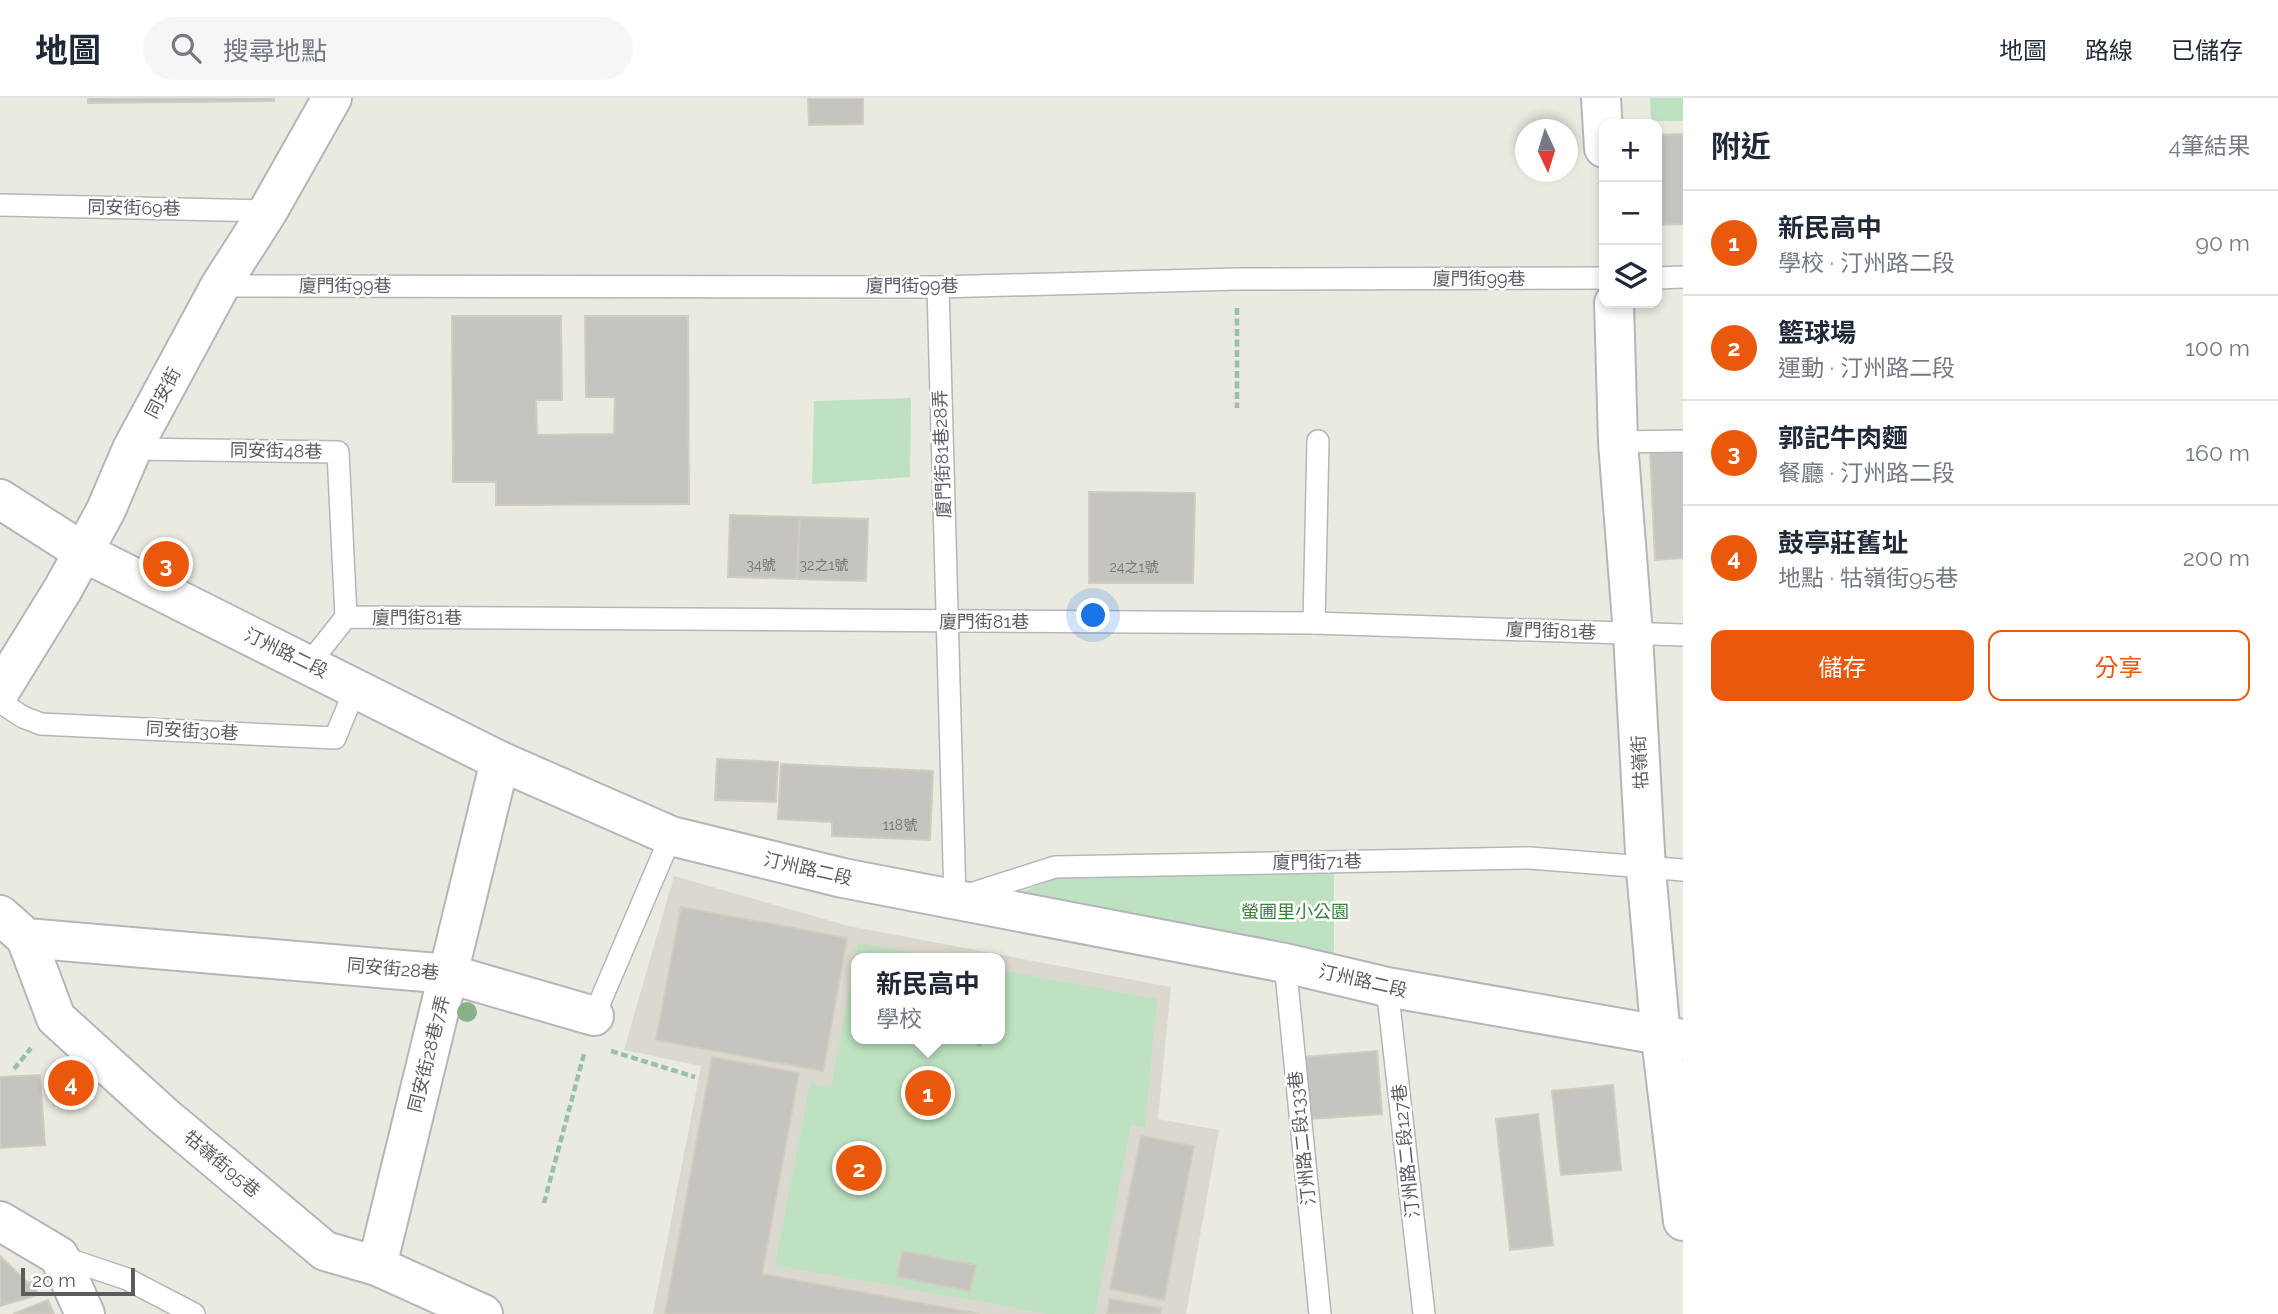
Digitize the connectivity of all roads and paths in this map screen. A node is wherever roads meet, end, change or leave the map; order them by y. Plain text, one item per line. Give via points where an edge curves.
1 (332, 98) edge
2 (1601, 98) edge
3 (1602, 119) edge
4 (0, 205) edge
5 (268, 211) junction
6 (1683, 277) edge
7 (1599, 278) edge
8 (1662, 278) edge
9 (1237, 279) junction
10 (220, 286) junction
11 (938, 287) junction
12 (1614, 308) edge
13 (1237, 408) dead end
14 (1318, 440) dead end
15 (1683, 441) edge
16 (1618, 442) junction
17 (132, 449) junction
18 (0, 499) edge
19 (83, 552) junction
20 (346, 617) junction
21 (947, 622) junction
22 (1314, 623) junction
23 (1633, 634) junction
24 (1683, 635) edge
25 (308, 665) junction
26 (356, 687) junction
27 (0, 691) edge
28 (0, 702) edge
29 (500, 761) junction
30 (671, 836) junction
31 (1665, 870) edge
32 (955, 899) junction
33 (13, 927) edge
34 (1285, 963) junction
35 (449, 974) junction
36 (1387, 988) junction
37 (590, 1030) junction
38 (1672, 1038) edge
39 (695, 1077) dead end
40 (544, 1203) dead end
41 (0, 1221) edge
42 (1683, 1221) edge
43 (59, 1256) junction
44 (377, 1266) junction
45 (85, 1314) edge
46 (194, 1314) edge
47 (483, 1314) edge
48 (1320, 1314) edge
49 (1424, 1314) edge

1 - 5 street, 同安街
2 - 3 street
4 - 5 lane, 同安街69巷
5 - 10 street, 同安街
6 - 8 lane
7 - 9 lane, 廈門街99巷
9 - 11 lane, 廈門街99巷
9 - 13 path
10 - 11 lane, 廈門街99巷
10 - 17 street, 同安街
11 - 21 lane, 廈門街81巷28弄
12 - 16 street, 牯嶺街
14 - 22 lane
15 - 16 lane
16 - 23 street, 牯嶺街
17 - 19 street, 同安街
17 - 20 lane, 同安街48巷 via 338,453
18 - 19 street, 汀州路二段
19 - 25 street, 汀州路二段
19 - 27 street, 同安街
20 - 21 lane, 廈門街81巷
20 - 25 lane, 廈門街81巷
21 - 22 lane, 廈門街81巷
21 - 32 lane, 廈門街81巷28弄
22 - 23 lane, 廈門街81巷
23 - 24 lane, 廈門街81巷
23 - 31 street, 牯嶺街
25 - 26 street, 汀州路二段
26 - 28 lane, 同安街30巷 via 335,738 41,724
26 - 29 street, 汀州路二段
29 - 30 street, 汀州路二段
29 - 35 street, 同安街28巷7弄
30 - 32 street, 汀州路二段 via 843,878
30 - 37 lane
31 - 32 lane, 廈門街71巷 via 1530,858 1055,867
31 - 38 street, 牯嶺街
32 - 34 street, 汀州路二段
33 - 35 street, 同安街28巷
33 - 44 street, 牯嶺街95巷 via 56,1018 325,1251
34 - 36 street, 汀州路二段
34 - 48 lane, 汀州路二段133巷
35 - 37 street, 同安街28巷
35 - 44 street, 同安街28巷7弄
36 - 38 street, 汀州路二段
36 - 49 lane, 汀州路二段127巷
37 - 39 path
37 - 40 path
38 - 42 street, 牯嶺街
41 - 43 street
43 - 45 street
43 - 46 lane via 127,1279
44 - 47 street, 牯嶺街95巷

